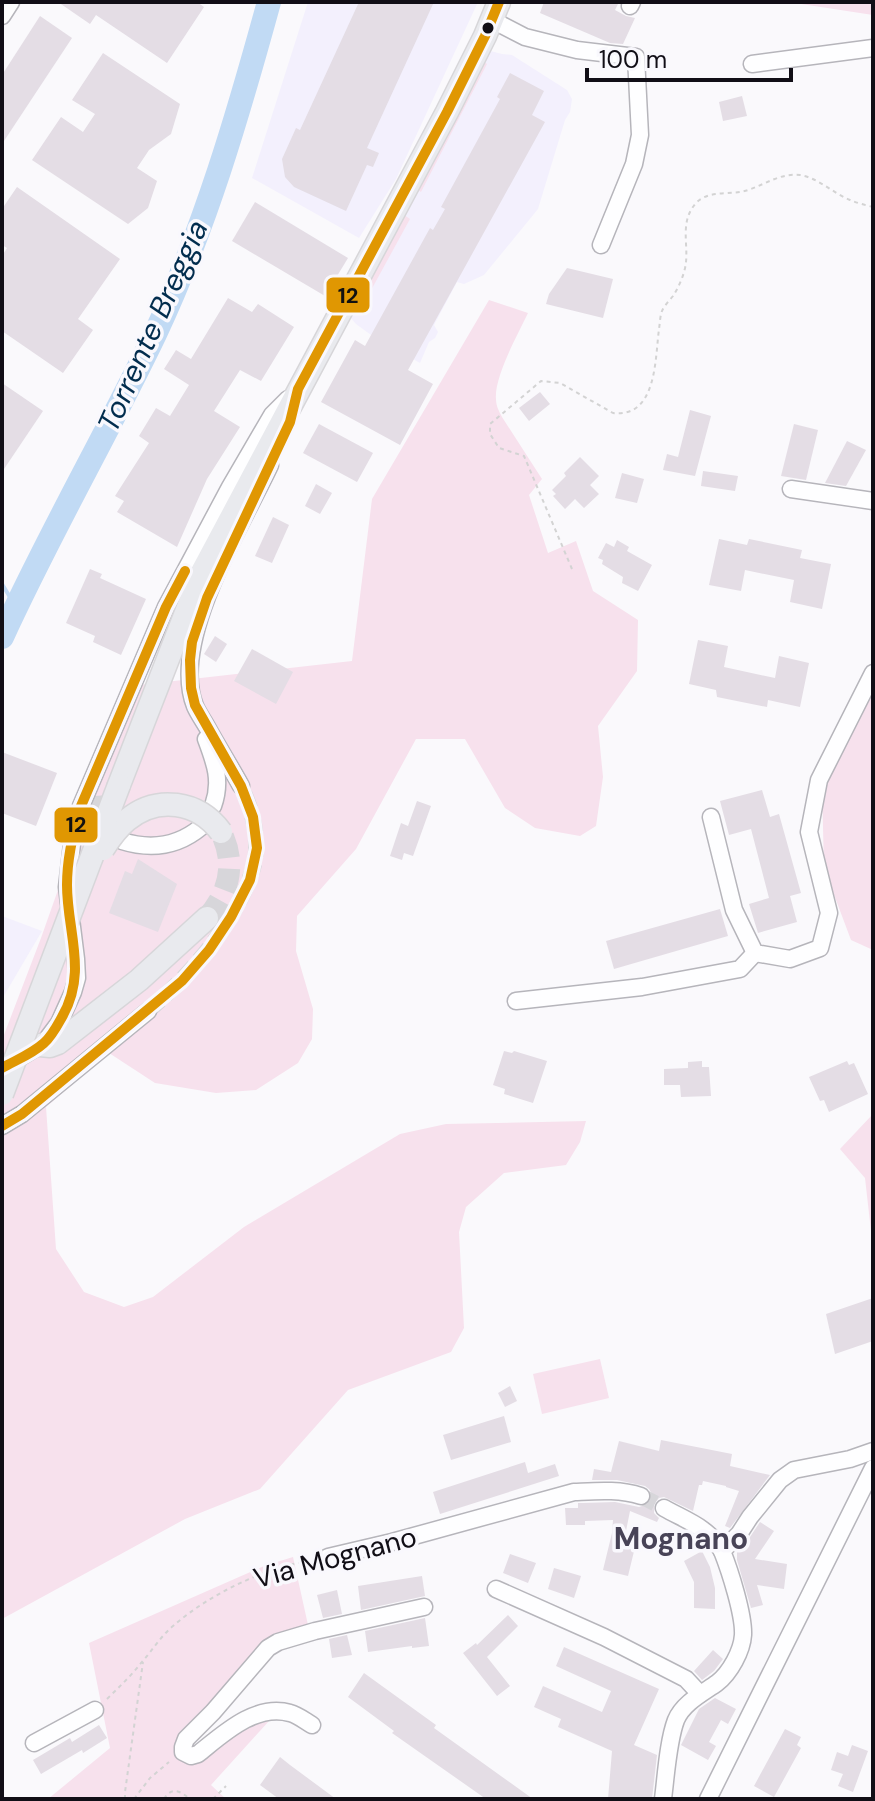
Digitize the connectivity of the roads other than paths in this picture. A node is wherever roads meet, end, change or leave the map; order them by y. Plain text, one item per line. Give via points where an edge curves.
1 (11, 2) edge
2 (495, 11) edge
3 (2, 16) edge
4 (873, 48) edge
5 (752, 64) dead end
6 (601, 245) dead end
7 (298, 389) junction
8 (791, 489) dead end
9 (873, 501) edge
10 (873, 673) edge
11 (195, 705) junction
12 (97, 769) junction
13 (241, 786) tunnel mouth
14 (94, 796) tunnel mouth
15 (213, 806) dead end
16 (711, 817) dead end
17 (211, 830) joint
18 (122, 841) dead end
19 (86, 872) junction
20 (207, 918) tunnel mouth
21 (755, 953) junction
22 (516, 1001) dead end
23 (148, 1011) tunnel mouth
24 (40, 1045) junction
25 (2, 1068) edge
26 (2, 1094) edge
27 (2, 1126) edge
28 (873, 1451) edge
29 (873, 1468) edge
30 (641, 1496) tunnel mouth
31 (664, 1508) tunnel mouth
32 (722, 1551) junction
33 (328, 1557) road end
34 (496, 1589) dead end
35 (424, 1607) dead end
36 (700, 1694) junction
37 (95, 1710) road end
38 (312, 1725) dead end
39 (34, 1743) dead end
40 (663, 1799) edge
41 (708, 1799) edge

1 - 3 street
2 - 6 street via 525,37 636,57 640,135 634,164
2 - 7 main road
4 - 5 street
7 - 11 street via 290,422 197,624 190,660
7 - 12 street via 272,415 186,569
7 - 19 main road, bridge via 201,574
8 - 9 street
10 - 21 street via 819,780 809,832 829,913 820,948 790,959
11 - 13 street
11 - 15 street via 218,776
12 - 14 street
12 - 24 street via 75,825 68,867 77,978 59,1023
16 - 21 street via 734,910
17 - 18 street via 160,846
17 - 19 main road, bridge via 205,816 187,807 147,808 118,828
19 - 26 main road, bridge
20 - 24 main road via 58,1043
21 - 22 street via 740,969
23 - 27 street
24 - 25 street
28 - 32 street via 794,1470
29 - 41 street
30 - 33 street, Via Mognano via 574,1492
31 - 32 street via 708,1532
32 - 36 street via 744,1630 742,1643 721,1680
34 - 36 street via 686,1679
35 - 38 street via 315,1631 268,1648 186,1739 183,1752 198,1754 231,1727 271,1712 293,1713
36 - 40 street via 677,1718
37 - 39 street

